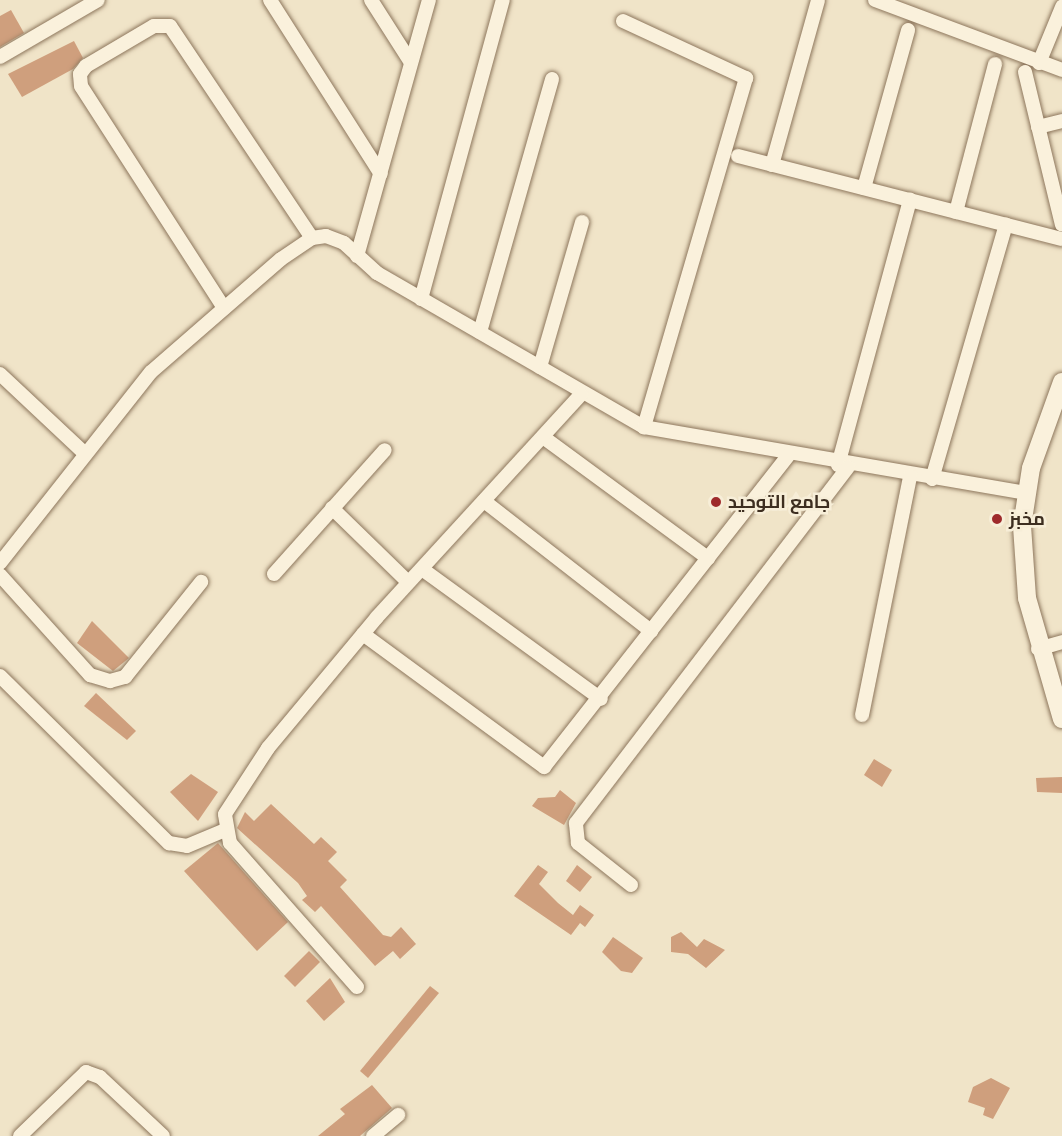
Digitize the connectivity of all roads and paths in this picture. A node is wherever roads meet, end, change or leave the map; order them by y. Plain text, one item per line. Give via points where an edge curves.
1 (98, 0) edge
2 (270, 0) edge
3 (371, 0) edge
4 (429, 0) edge
5 (503, 0) edge
6 (818, 0) edge
7 (875, 0) edge
8 (1062, 7) edge
9 (623, 21) dead end
10 (908, 30) dead end
11 (0, 57) edge
12 (410, 61) junction
13 (1039, 63) junction
14 (995, 64) dead end
15 (1062, 70) edge
16 (1025, 72) dead end
17 (552, 80) dead end
18 (1062, 121) edge
19 (1038, 127) junction
20 (738, 156) dead end
21 (772, 165) junction
22 (381, 174) junction
23 (864, 188) junction
24 (910, 200) junction
25 (956, 212) junction
26 (582, 222) dead end
27 (1006, 225) junction
28 (1062, 225) edge
29 (312, 238) junction
30 (1062, 239) edge
31 (357, 256) junction
32 (421, 299) junction
33 (224, 308) junction
34 (480, 332) junction
35 (540, 367) junction
36 (0, 374) edge
37 (1062, 382) edge
38 (581, 394) junction
39 (644, 427) junction
40 (543, 438) junction
41 (385, 450) dead end
42 (84, 453) junction
43 (789, 455) junction
44 (843, 466) junction
45 (910, 476) junction
46 (933, 479) junction
47 (1027, 493) junction
48 (484, 501) junction
49 (332, 508) junction
50 (708, 558) junction
51 (0, 563) edge
52 (422, 569) junction
53 (274, 574) dead end
54 (0, 575) edge
55 (201, 582) dead end
56 (408, 582) junction
57 (651, 631) junction
58 (363, 634) junction
59 (1062, 642) edge
60 (1038, 648) junction
61 (0, 676) edge
62 (601, 699) junction
63 (862, 715) dead end
64 (1062, 718) edge
65 (225, 830) junction
66 (631, 885) dead end
67 (357, 987) dead end
68 (398, 1115) dead end
69 (20, 1136) edge
70 (163, 1136) edge
71 (374, 1136) edge

1 - 11 street
2 - 22 street
3 - 12 street
4 - 12 street
5 - 32 street
6 - 21 street
7 - 13 street
8 - 13 street
9 - 39 street via 746,78
10 - 23 street
12 - 22 street
13 - 15 street
14 - 25 street
16 - 19 street
17 - 34 street
18 - 19 street
19 - 28 street
20 - 21 street
21 - 23 street
22 - 31 street
23 - 24 street
24 - 25 street
24 - 44 street
25 - 27 street
26 - 35 street
27 - 30 street
27 - 46 street
29 - 31 street via 336,238
29 - 33 street
29 - 33 street via 170,26 154,26 86,66 80,74 81,86
31 - 32 street
32 - 34 street
33 - 42 street via 151,372
34 - 35 street
35 - 38 street
36 - 42 street
37 - 47 street via 1042,429
38 - 39 street
38 - 40 street
39 - 43 street
40 - 48 street
40 - 50 street
41 - 49 street
42 - 51 street
43 - 44 street
43 - 50 street
44 - 45 street
44 - 66 street via 576,824 578,843
45 - 46 street
45 - 63 street
46 - 47 street
47 - 60 street via 1023,551
48 - 52 street
48 - 57 street
49 - 53 street
49 - 56 street
50 - 57 street
52 - 56 street
52 - 62 street
54 - 55 street via 90,675 110,681 125,677
56 - 58 street
57 - 62 street
58 - 62 street via 539,767 549,765
58 - 65 street via 268,748 232,802
59 - 60 street
60 - 64 street
61 - 65 street via 164,839 187,846
65 - 67 street via 231,843
68 - 71 street
69 - 70 street via 86,1072 100,1077

